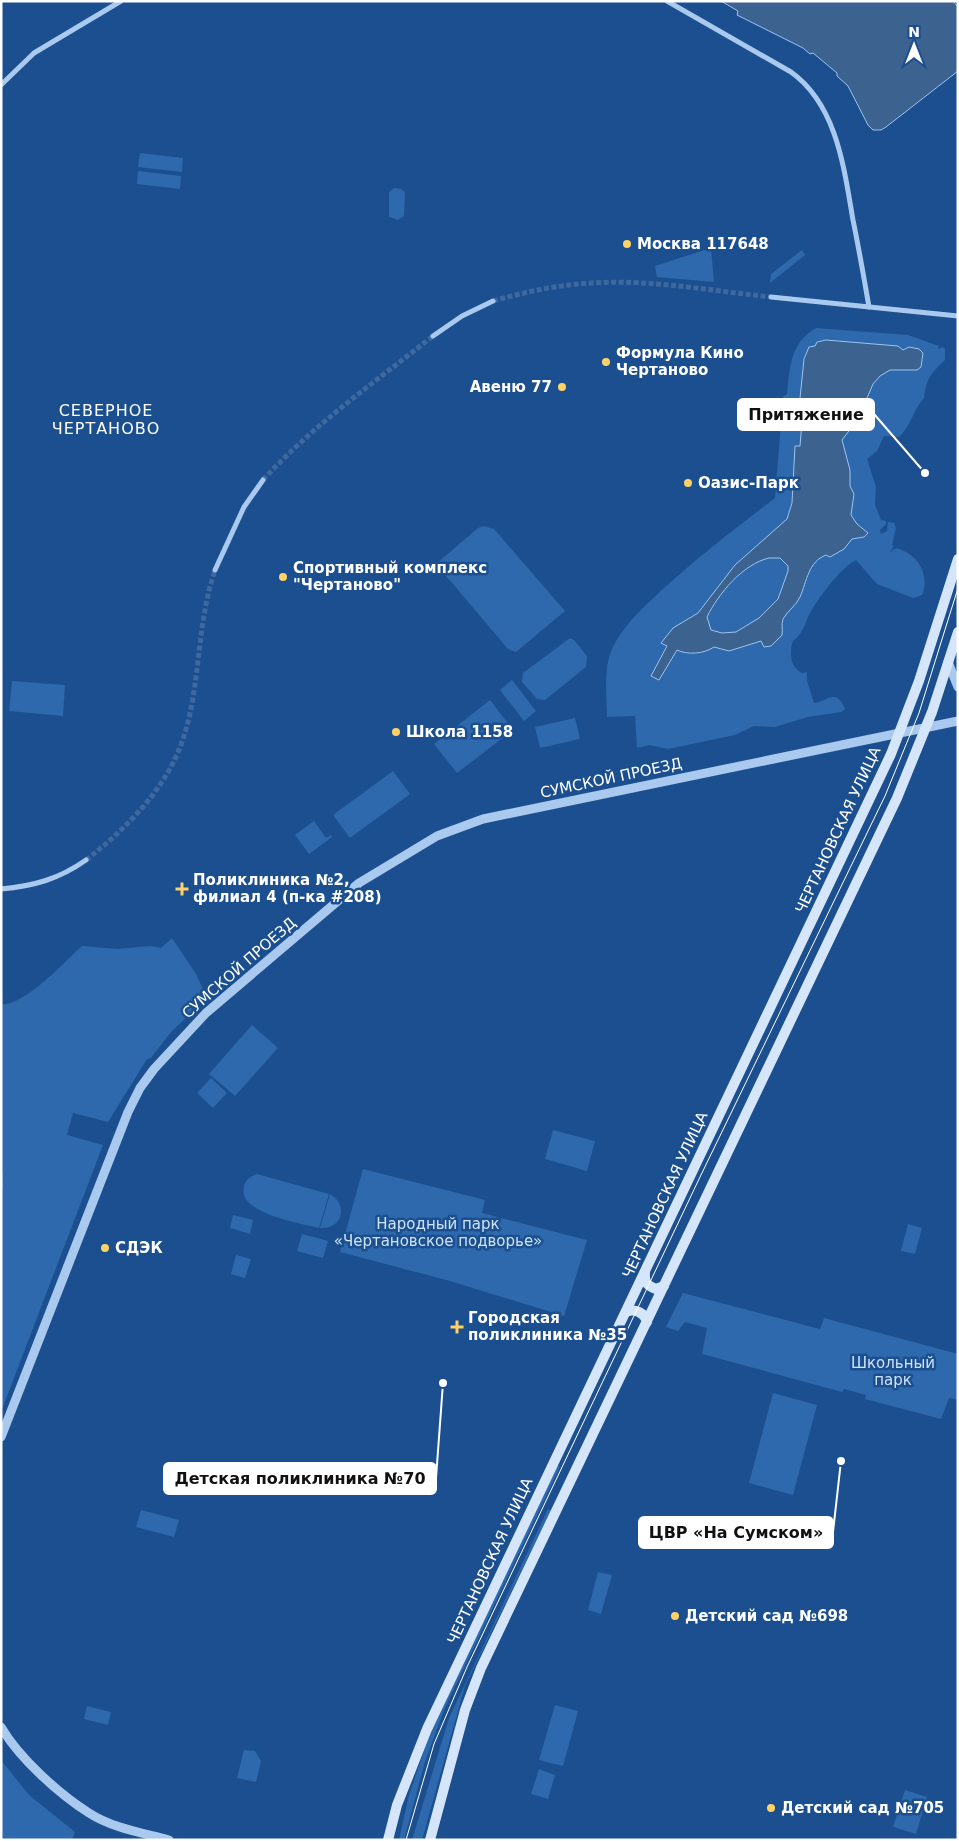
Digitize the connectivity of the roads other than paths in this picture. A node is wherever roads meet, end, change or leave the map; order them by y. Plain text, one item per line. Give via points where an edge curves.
1 (121, 1) edge
2 (667, 1) edge
3 (1, 85) edge
4 (771, 297) tunnel mouth
5 (493, 301) tunnel mouth
6 (869, 307) junction
7 (958, 316) edge
8 (434, 336) tunnel mouth
9 (263, 480) tunnel mouth
10 (958, 559) edge
11 (215, 570) tunnel mouth
12 (958, 632) edge
13 (948, 662) junction
14 (958, 687) edge
15 (958, 721) edge
16 (926, 727) junction
17 (900, 732) junction
18 (86, 860) tunnel mouth
19 (1, 889) edge
20 (645, 1272) junction
21 (664, 1286) junction
22 (626, 1312) junction
23 (647, 1322) junction
24 (1, 1437) edge
25 (1, 1727) edge
26 (169, 1840) edge
27 (388, 1840) edge
28 (430, 1840) edge

1 - 3 street via 34,53
2 - 6 street via 791,72 820,102 832,128 845,175
4 - 6 street
5 - 8 street via 462,316
6 - 7 street
9 - 11 street via 244,508
10 - 17 main road, ЧЕРТАНОВСКАЯ УЛИЦА
12 - 13 main road
13 - 14 street
13 - 16 main road
15 - 16 street, СУМСКОЙ ПРОЕЗД
16 - 17 street, СУМСКОЙ ПРОЕЗД
16 - 21 main road via 897,798
17 - 20 main road, ЧЕРТАНОВСКАЯ УЛИЦА
17 - 24 street, СУМСКОЙ ПРОЕЗД via 483,819 437,836 359,883 206,1013 173,1046 140,1088 68,1260
18 - 19 street via 45,882
20 - 21 main road via 648,1286 656,1289
20 - 22 main road, ЧЕРТАНОВСКАЯ УЛИЦА
21 - 23 main road
22 - 23 main road via 640,1312
22 - 27 main road, ЧЕРТАНОВСКАЯ УЛИЦА via 427,1729 397,1805
23 - 28 main road via 481,1668 465,1710
25 - 26 street via 44,1777 90,1814 126,1829

